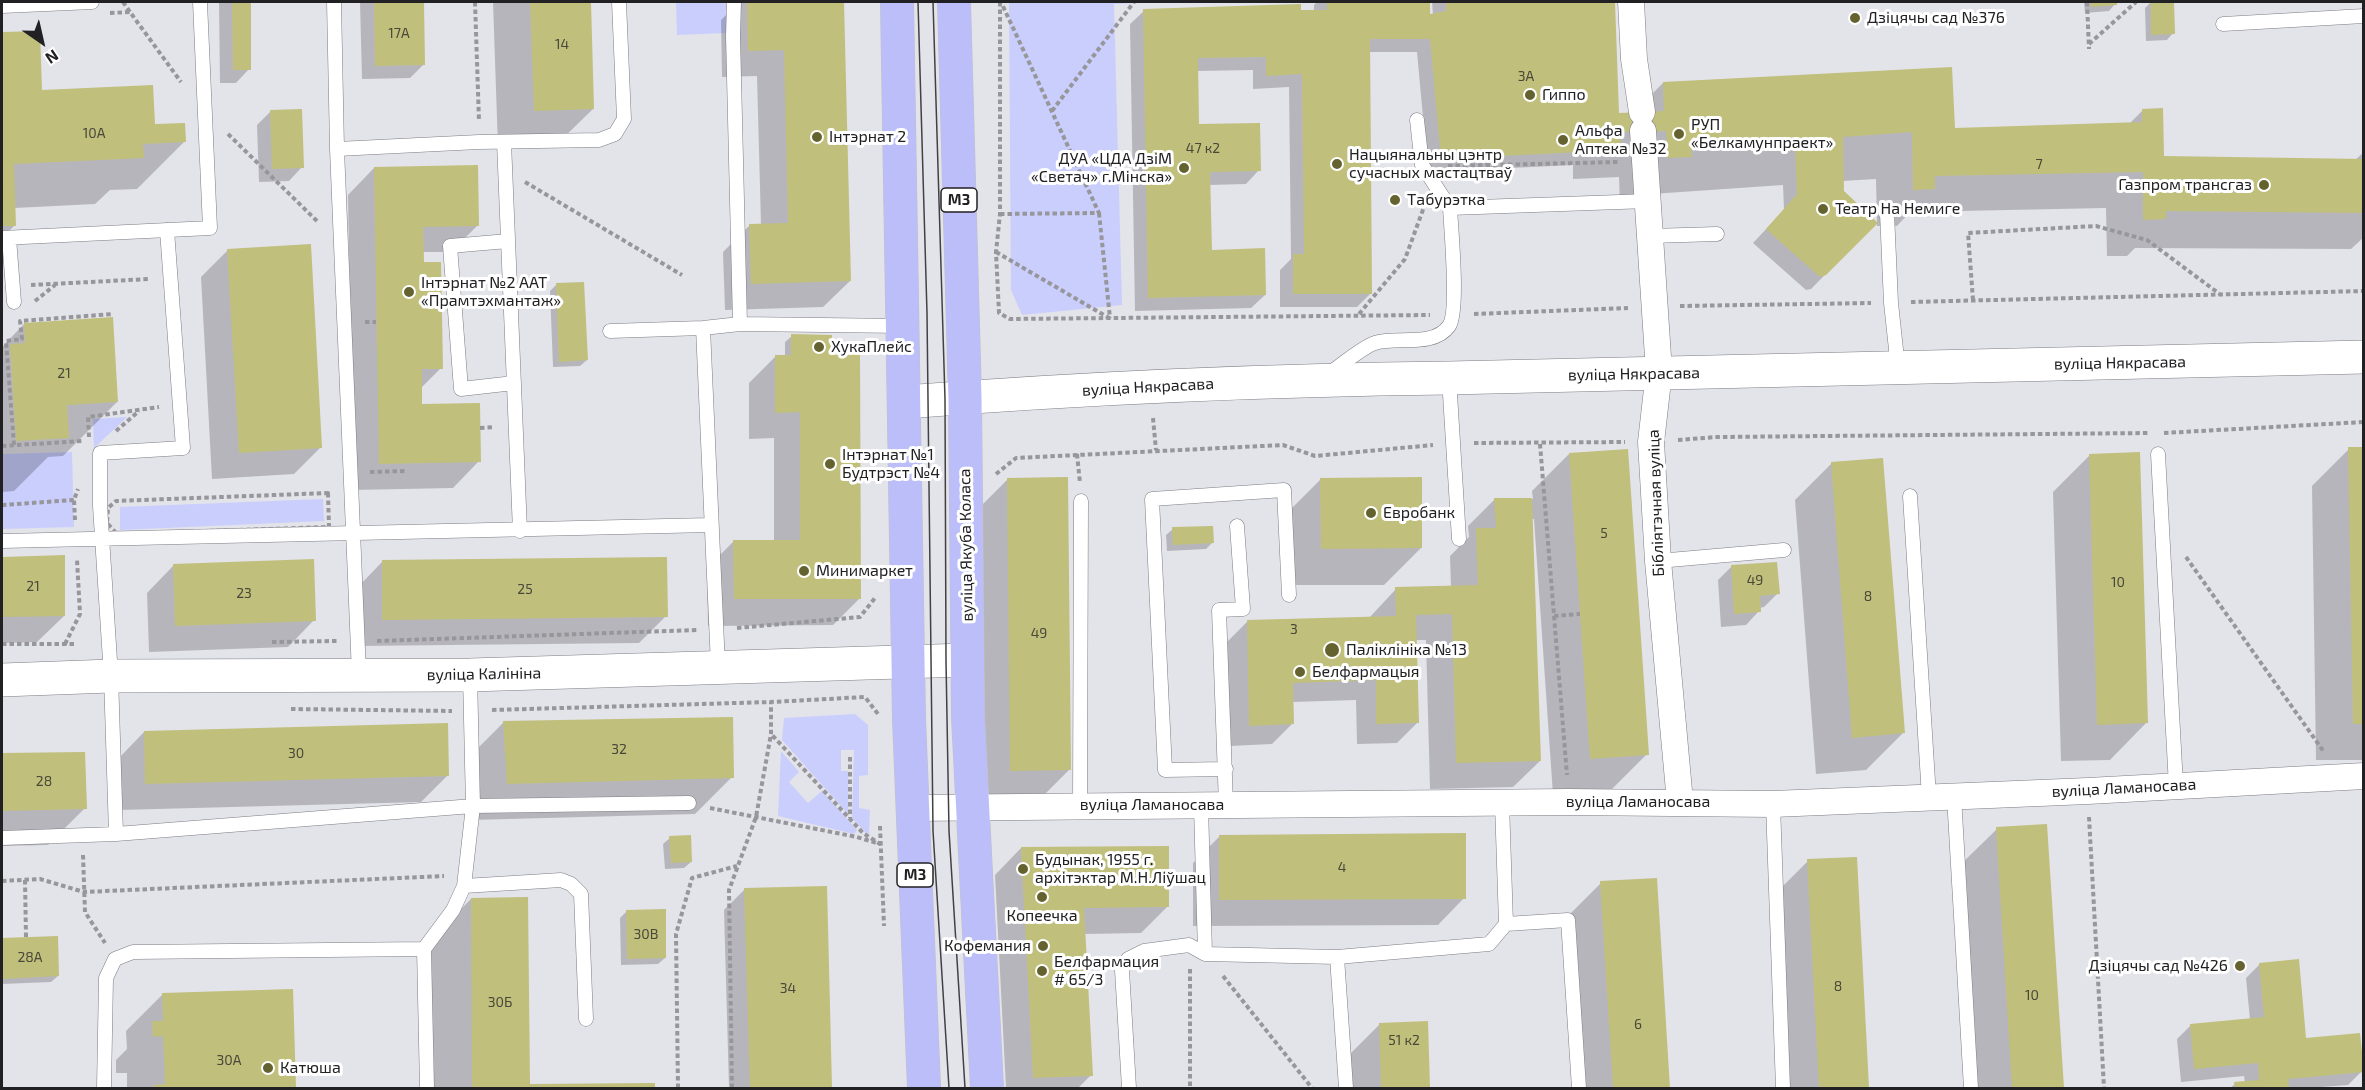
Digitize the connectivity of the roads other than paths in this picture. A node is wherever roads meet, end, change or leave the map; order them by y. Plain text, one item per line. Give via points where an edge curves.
1 (92, 2) edge
2 (200, 2) edge
3 (334, 2) edge
4 (619, 2) edge
5 (734, 2) edge
6 (897, 2) edge
7 (954, 2) edge
8 (1631, 2) edge
9 (2, 6) edge
10 (2364, 16) edge
11 (2223, 24) dead end
12 (1417, 120) dead end
13 (504, 142) junction
14 (337, 149) junction
15 (1648, 201) junction
16 (1450, 208) junction
17 (1887, 213) dead end
18 (167, 230) junction
19 (1717, 234) dead end
20 (1651, 236) junction
21 (5, 238) edge
22 (508, 241) junction
23 (14, 302) dead end
24 (740, 324) junction
25 (903, 326) junction
26 (703, 328) junction
27 (610, 331) dead end
28 (2364, 357) edge
29 (1898, 368) junction
30 (1659, 372) junction
31 (1449, 378) junction
32 (1320, 379) junction
33 (514, 383) junction
34 (965, 398) junction
35 (905, 402) junction
36 (2158, 454) dead end
37 (1910, 496) dead end
38 (1081, 501) road end
39 (711, 525) junction
40 (1237, 526) dead end
41 (353, 531) junction
42 (520, 531) junction
43 (102, 539) junction
44 (1459, 539) dead end
45 (2, 541) edge
46 (1784, 550) dead end
47 (1658, 561) junction
48 (1289, 595) dead end
49 (967, 660) junction
50 (908, 662) junction
51 (718, 666) junction
52 (359, 674) junction
53 (470, 675) junction
54 (111, 676) junction
55 (2, 680) edge
56 (1226, 769) junction
57 (2353, 776) edge
58 (2176, 786) junction
59 (1941, 796) junction
60 (1680, 802) junction
61 (689, 803) road end
62 (1502, 803) junction
63 (1773, 804) junction
64 (1080, 805) junction
65 (1201, 805) junction
66 (1226, 805) junction
67 (473, 806) junction
68 (972, 806) junction
69 (912, 808) junction
70 (116, 834) junction
71 (2, 838) edge
72 (465, 880) junction
73 (1506, 924) junction
74 (424, 949) junction
75 (1205, 954) junction
76 (1337, 957) junction
77 (586, 1019) dead end
78 (104, 1089) edge
79 (427, 1089) edge
80 (924, 1089) edge
81 (987, 1089) edge
82 (1129, 1089) edge
83 (1346, 1089) edge
84 (1579, 1089) edge
85 (1783, 1089) edge
86 (1971, 1089) edge

1 - 9 lane
2 - 18 lane via 210,228
3 - 14 lane
4 - 13 lane via 624,118 615,134 599,140
5 - 24 lane
6 - 25 main road, М3
7 - 34 main road, вуліца Якуба Коласа / М3
8 - 15 street, Бібліятэчная вуліца
10 - 11 lane
12 - 16 lane via 1422,165
13 - 14 lane
13 - 22 lane
14 - 41 lane
15 - 16 lane
15 - 20 street, Бібліятэчная вуліца
16 - 32 lane via 1450,325 1424,339 1374,343
17 - 29 lane via 1890,303
18 - 21 lane
18 - 43 lane via 183,448 100,453
19 - 20 lane
20 - 30 street, Бібліятэчная вуліца
21 - 23 lane
22 - 33 lane
22 - 33 lane via 450,246 461,388
24 - 25 lane
24 - 26 lane
25 - 35 main road, М3
26 - 27 lane
26 - 39 lane
28 - 29 main road, вуліца Някрасава
29 - 30 main road, вуліца Някрасава
30 - 31 main road, вуліца Някрасава
30 - 47 street, Бібліятэчная вуліца via 1651,442
31 - 32 main road, вуліца Някрасава
31 - 44 lane
32 - 34 main road, вуліца Някрасава
33 - 42 lane
34 - 35 main road, вуліца Някрасава
34 - 49 main road, вуліца Якуба Коласа / М3
35 - 50 main road, М3
36 - 58 lane
37 - 59 lane
38 - 64 lane
39 - 42 lane
39 - 51 lane
40 - 56 lane via 1243,609 1219,610
41 - 42 lane
41 - 43 lane
41 - 52 lane
43 - 45 lane
43 - 54 lane
46 - 47 lane
47 - 60 street, Бібліятэчная вуліца
48 - 56 lane via 1284,490 1152,499 1165,770
49 - 50 main road, вуліца Калініна
49 - 68 main road, вуліца Якуба Коласа / М3
50 - 51 main road, вуліца Калініна
50 - 69 main road, М3
51 - 53 main road, вуліца Калініна
52 - 53 main road, вуліца Калініна
52 - 54 main road, вуліца Калініна
53 - 67 lane
54 - 55 main road, вуліца Калініна
54 - 70 lane
56 - 66 lane
57 - 58 street, вуліца Ламаносава
58 - 59 street, вуліца Ламаносава
59 - 63 street, вуліца Ламаносава
59 - 86 lane
60 - 62 street, вуліца Ламаносава
60 - 63 street, вуліца Ламаносава
61 - 67 lane
62 - 66 street, вуліца Ламаносава
62 - 73 lane
63 - 85 lane
64 - 65 street, вуліца Ламаносава
64 - 68 street, вуліца Ламаносава
65 - 66 street, вуліца Ламаносава
65 - 75 lane
67 - 70 lane
67 - 72 lane
68 - 69 street, вуліца Ламаносава
68 - 81 main road, вуліца Якуба Коласа / М3
69 - 80 main road, М3
70 - 71 lane
72 - 74 lane via 453,910
72 - 77 lane via 561,880 581,894
73 - 76 lane via 1489,944
73 - 84 lane via 1568,920
74 - 78 lane via 133,952 115,959 106,978
74 - 79 lane
75 - 76 lane
75 - 82 lane via 1189,945 1144,951 1128,959 1122,970
76 - 83 lane

